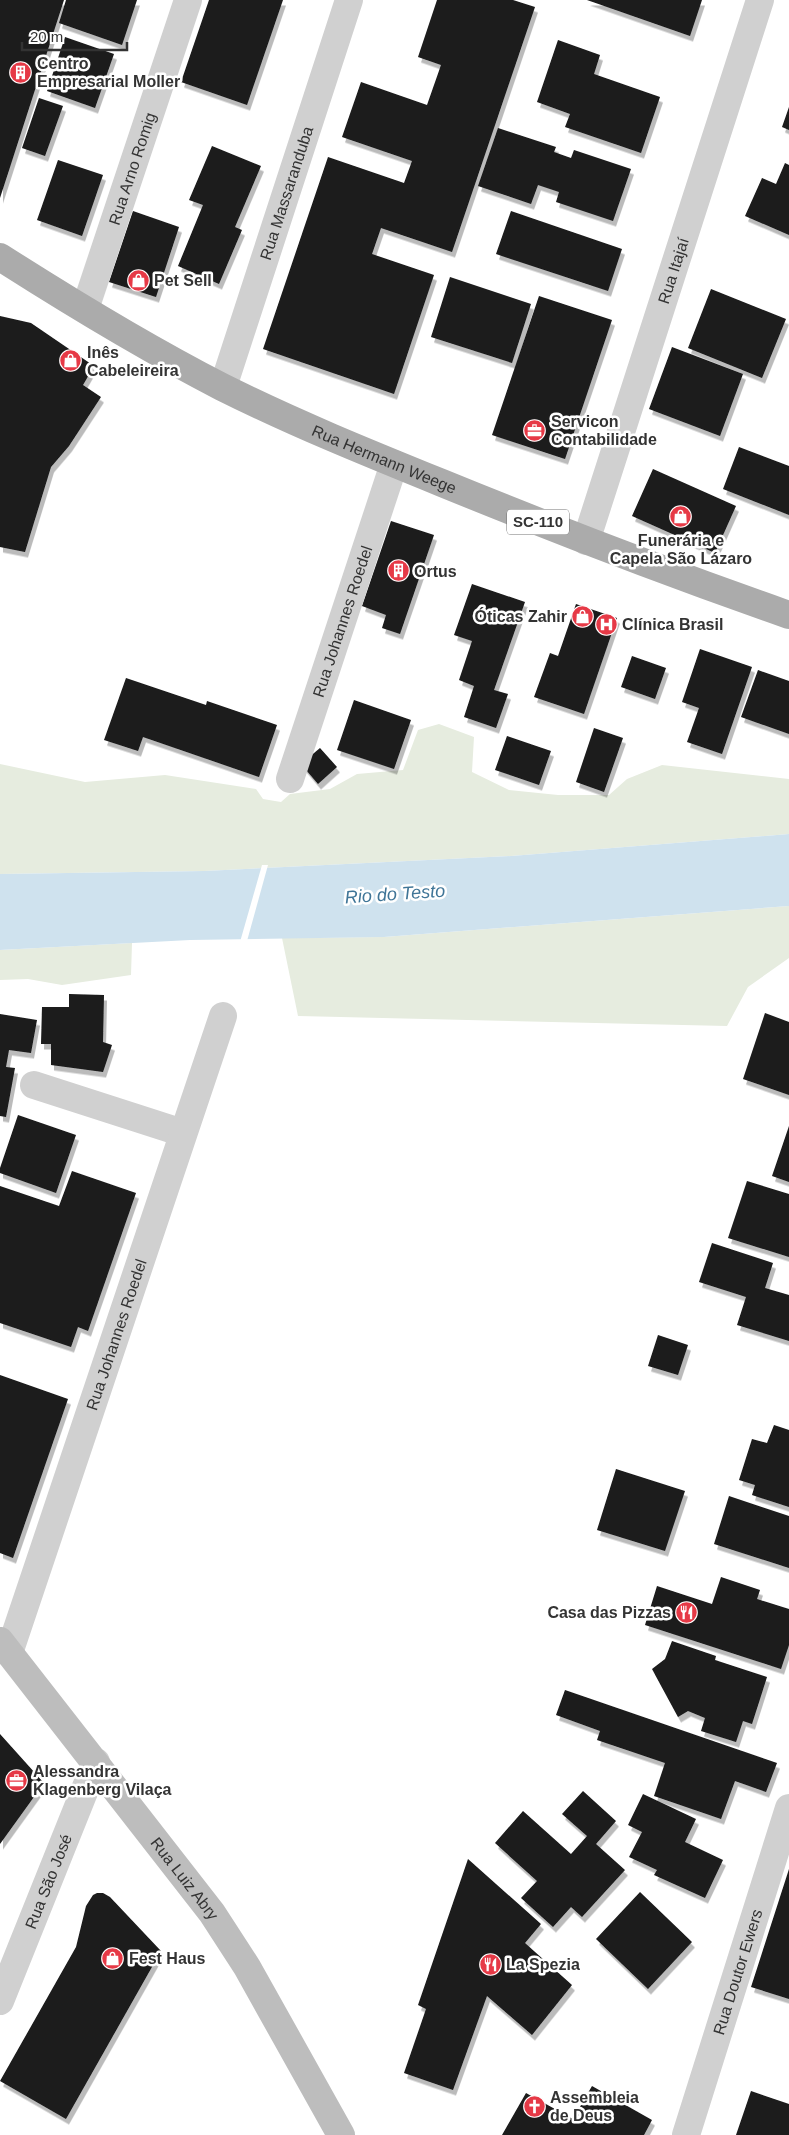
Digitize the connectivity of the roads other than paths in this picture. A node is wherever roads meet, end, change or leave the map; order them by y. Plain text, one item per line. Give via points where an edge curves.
1 (188, 0) edge
2 (349, 0) edge
3 (760, 0) edge
4 (0, 257) edge
5 (85, 309) junction
6 (223, 387) junction
7 (394, 464) junction
8 (586, 542) junction
9 (789, 615) edge
10 (290, 779) dead end
11 (223, 1016) dead end
12 (34, 1086) dead end
13 (183, 1133) junction
14 (5, 1647) edge
15 (96, 1762) junction
16 (789, 1808) edge
17 (0, 2001) edge
18 (341, 2135) edge
19 (686, 2135) edge

1 - 5 street, Rua Arno Romig
2 - 6 street, Rua Massaranduba
3 - 8 street, Rua Itajaí
4 - 5 main road, Rua Hermann Weege / SC-110
5 - 6 main road, Rua Hermann Weege / SC-110
6 - 7 main road, Rua Hermann Weege / SC-110
7 - 8 main road, Rua Hermann Weege / SC-110
7 - 10 street, Rua Johannes Roedel
8 - 9 main road, Rua Hermann Weege / SC-110
11 - 13 street, Rua Johannes Roedel
12 - 13 street
13 - 14 street, Rua Johannes Roedel
14 - 15 main road, Rua Luiz Abry
15 - 17 street, Rua São José
15 - 18 main road, Rua Luiz Abry via 212,1913 247,1967
16 - 19 street, Rua Doutor Ewers

